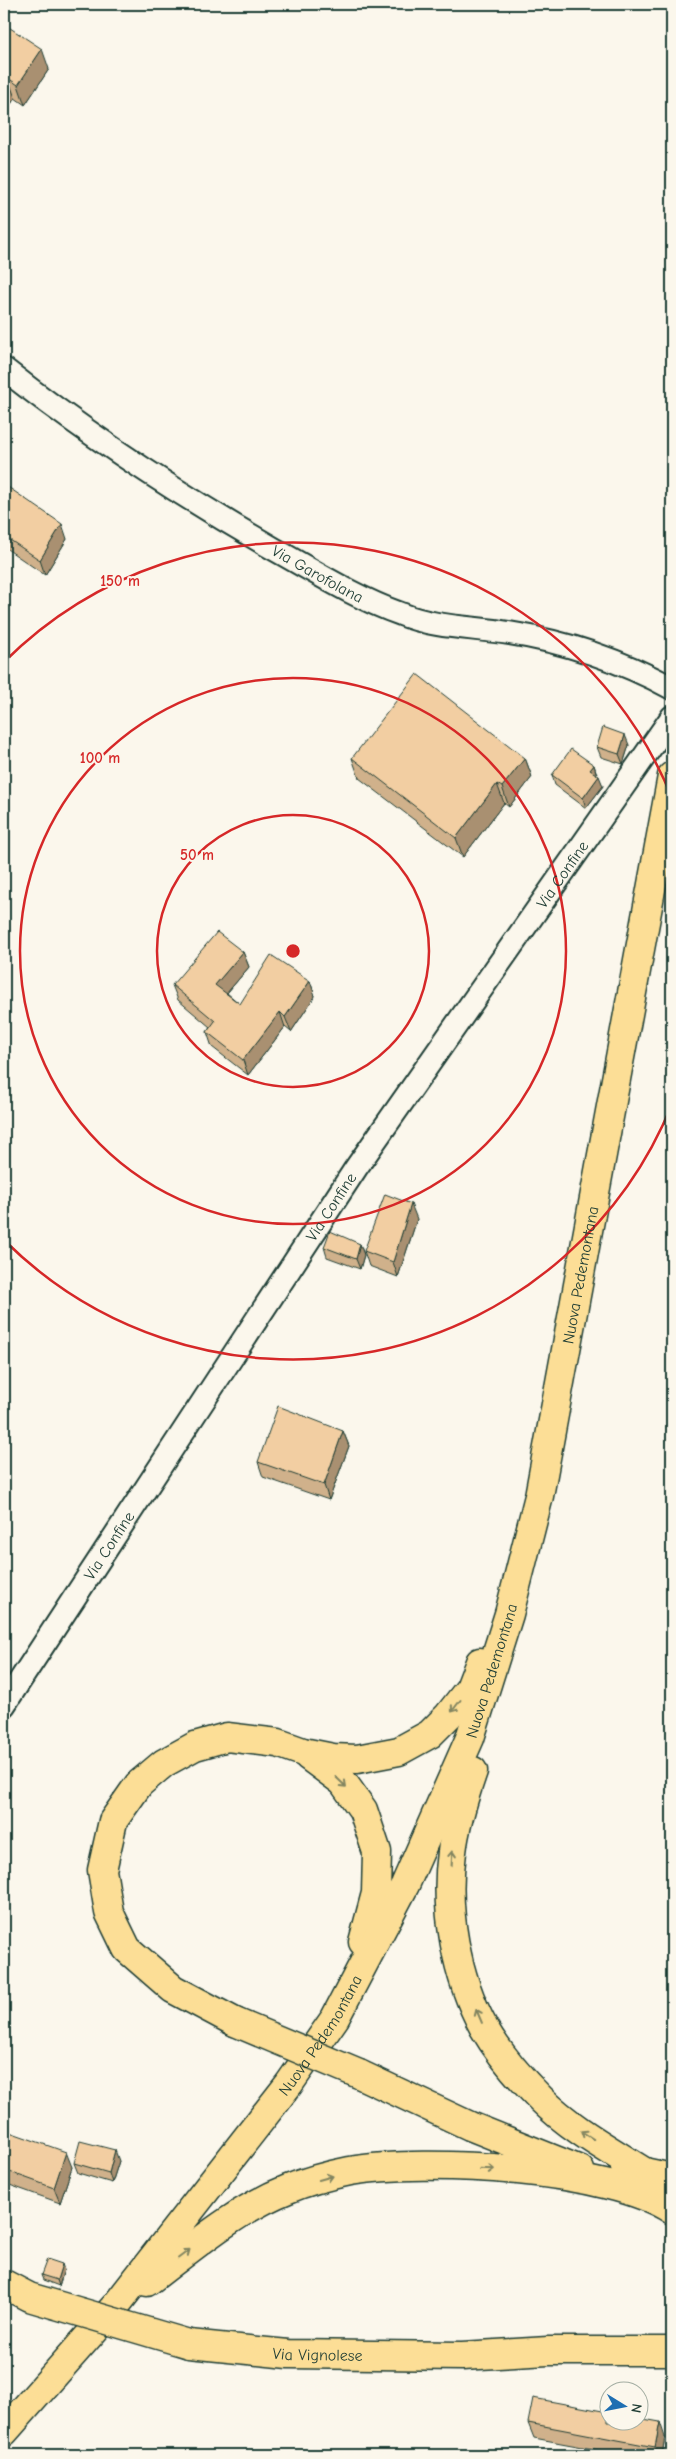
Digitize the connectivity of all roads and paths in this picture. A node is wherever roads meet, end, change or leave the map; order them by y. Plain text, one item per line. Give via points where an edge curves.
1 (4, 368) edge
2 (672, 688) edge
3 (672, 717) edge
4 (672, 776) edge
5 (585, 1257) junction
6 (528, 1545) junction
7 (4, 1705) edge
8 (303, 1752) junction
9 (334, 2018) junction
10 (672, 2178) edge
11 (637, 2182) junction
12 (672, 2210) edge
13 (4, 2284) edge
14 (117, 2304) junction
15 (672, 2336) edge
16 (642, 2350) junction
17 (672, 2351) edge
18 (4, 2432) edge

1 - 2 street, Via Garofolana via 49,404 166,484 343,588 418,620 544,639 592,652
3 - 7 street, Via Confine via 356,1168
4 - 5 main road, Nuova Pedemontana
5 - 6 main road, Nuova Pedemontana
5 -> 8 main road via 554,1347 519,1515 484,1651 470,1688 430,1734 399,1751 357,1760
6 - 9 main road, Nuova Pedemontana via 500,1648 470,1738 405,1886
11 -> 6 main road via 542,2100 512,2068 484,2028 467,1987 454,1942 451,1853 470,1780 516,1646 527,1584
8 -> 9 main road via 343,1782 363,1810 377,1852 376,1893 361,1950
8 - 11 main road, bridge via 278,1743 227,1737 196,1746 164,1762 139,1784 113,1821 102,1870 109,1912 127,1949 173,1989 235,2022 359,2074 470,2126
9 - 14 main road, Nuova Pedemontana via 289,2084
10 - 11 main road
11 - 12 main road
14 -> 11 main road via 239,2213 288,2188 349,2171 412,2165 499,2169
13 - 16 main road, Via Vignolese, bridge via 30,2297 189,2344 288,2354 462,2356
14 - 18 main road, Nuova Pedemontana
15 - 16 main road, Via Vignolese
16 - 17 main road, Via Vignolese

